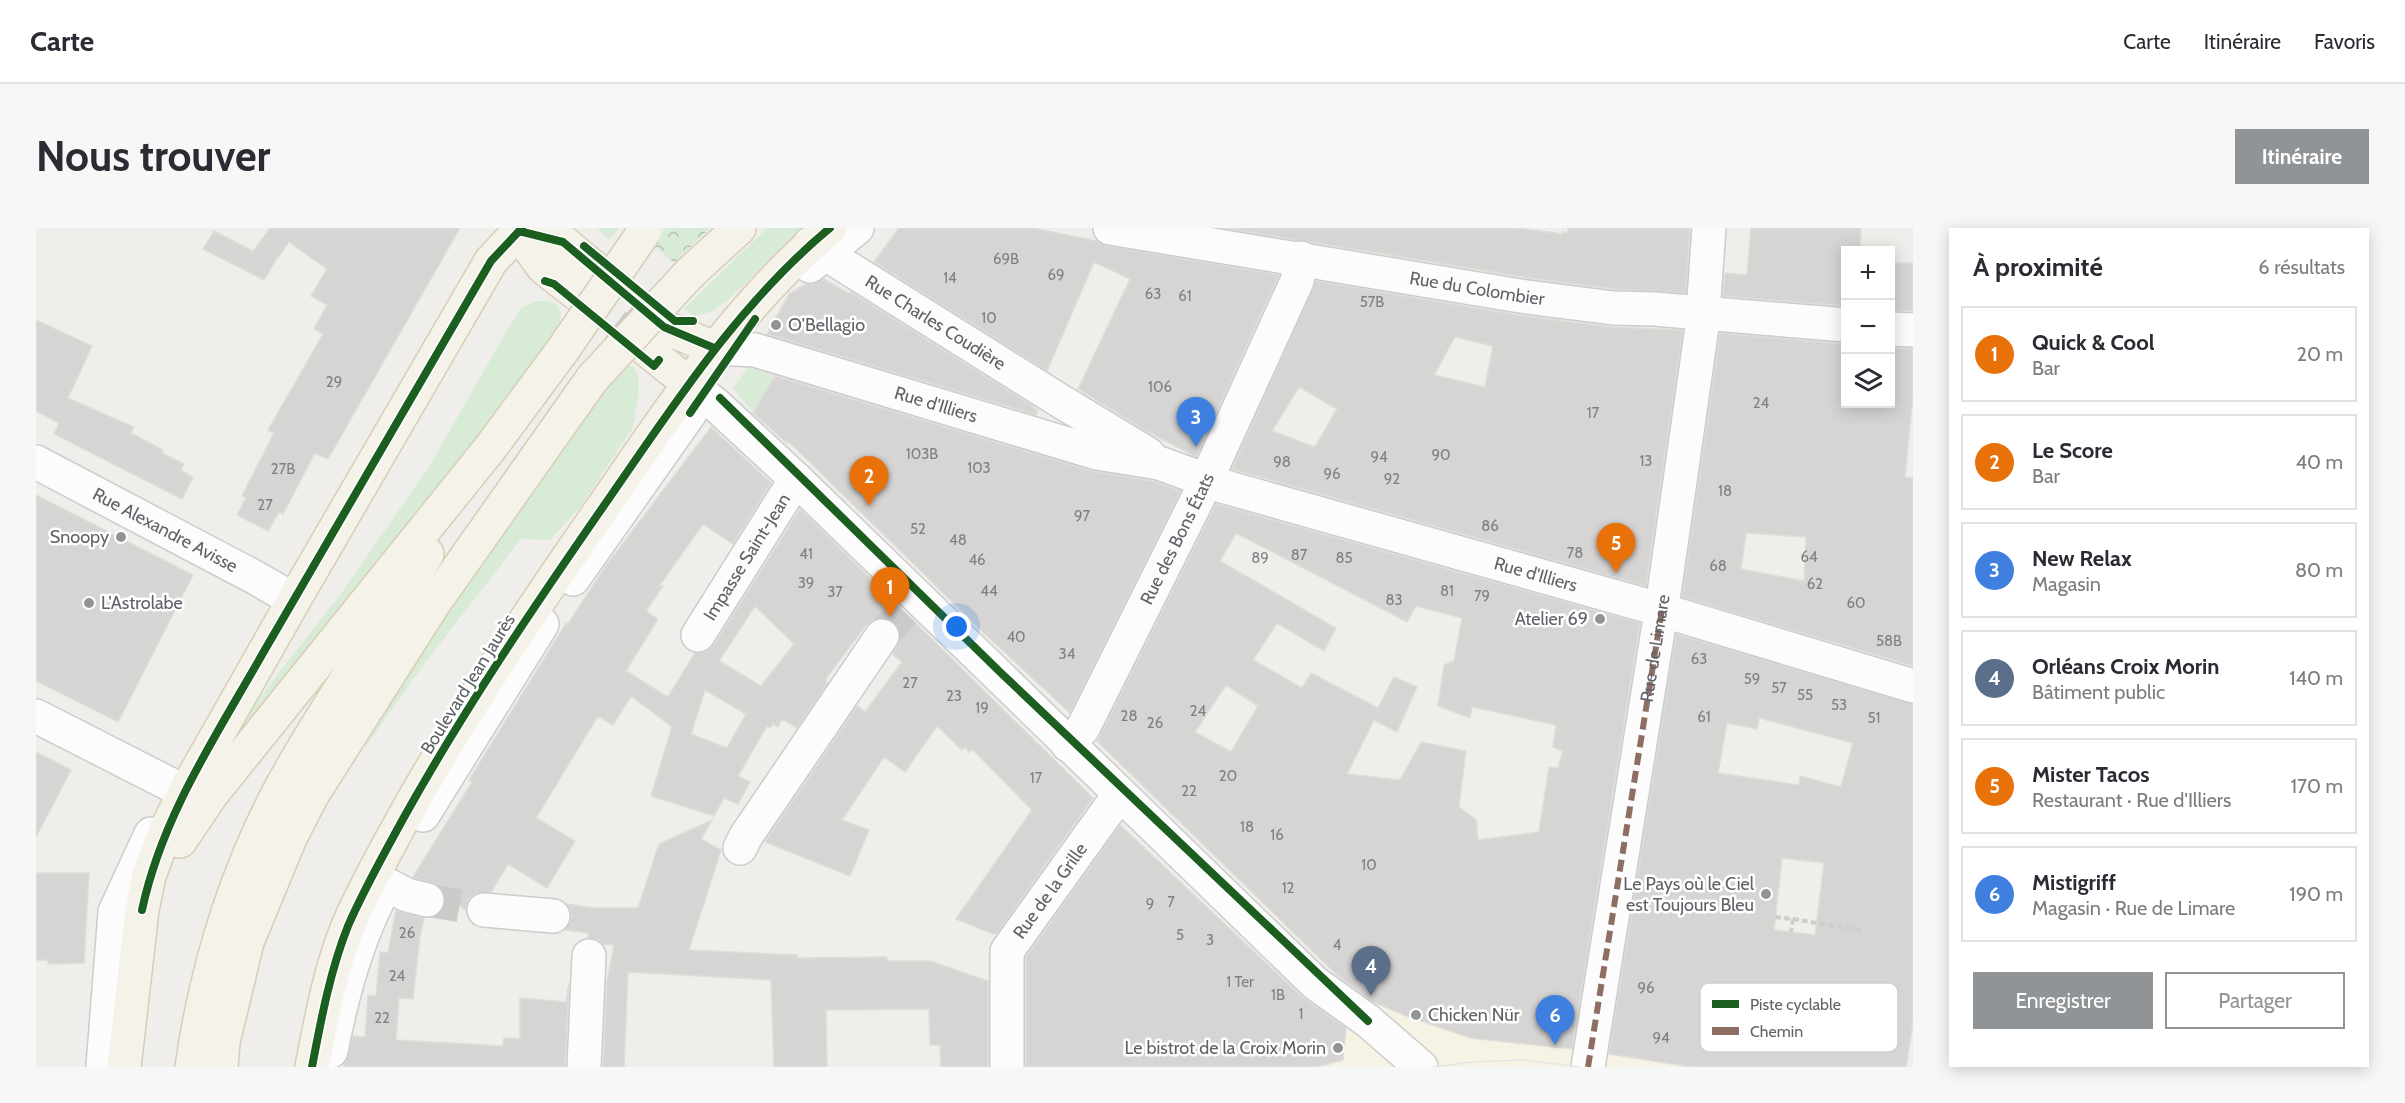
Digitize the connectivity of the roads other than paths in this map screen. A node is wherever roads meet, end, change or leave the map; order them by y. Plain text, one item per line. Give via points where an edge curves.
1 (739, 228) edge
2 (857, 228) edge
3 (1110, 228) edge
4 (1709, 228) edge
5 (519, 229) edge
6 (645, 230) edge
7 (822, 242) edge
8 (477, 254) dead end
9 (1301, 258) junction
10 (587, 283) tunnel mouth
11 (1704, 314) junction
12 (755, 319) dead end
13 (1841, 325) edge
14 (1895, 329) edge
15 (1913, 330) edge
16 (714, 348) junction
17 (689, 398) junction
18 (1062, 402) joint
19 (491, 447) junction
20 (36, 462) edge
21 (1159, 463) junction
22 (796, 479) junction
23 (1206, 480) junction
24 (288, 597) junction
25 (1662, 610) junction
26 (698, 635) dead end
27 (882, 636) tunnel mouth
28 (1913, 686) edge
29 (36, 716) edge
30 (1068, 745) junction
31 (180, 789) junction
32 (1119, 795) junction
33 (740, 848) dead end
34 (379, 880) junction
35 (427, 900) tunnel mouth
36 (142, 910) junction
37 (484, 910) tunnel mouth
38 (553, 916) dead end
39 (589, 956) dead end
40 (103, 1067) edge
41 (124, 1067) edge
42 (192, 1067) edge
43 (221, 1067) edge
44 (312, 1067) edge
45 (328, 1067) edge
46 (584, 1067) edge
47 (1007, 1067) edge
48 (1421, 1067) edge
49 (1588, 1067) edge

1 - 43 main road, bridge via 690,273 592,379 369,701 290,838 247,942 223,1042
2 - 7 street
3 - 9 street, Rue du Colombier
4 - 11 street, Rue de Limare
5 - 10 main road via 543,267
5 - 24 main road via 491,261
6 - 19 main road, bridge
7 - 12 street
7 - 16 main road, Boulevard Jean Jaurès
7 - 18 street, Rue Charles Coudière
8 - 24 street
9 - 11 street, Rue du Colombier via 1520,296
9 - 23 street, Rue des Bons États via 1297,281
11 - 13 street, Rue du Colombier
11 - 25 street, Rue de Limare
14 - 15 street
16 - 17 main road, Boulevard Jean Jaurès
16 - 17 main road via 656,339
16 - 21 street, Rue d'Illiers via 755,350 1097,453
17 - 22 street via 715,404
17 - 34 main road, Boulevard Jean Jaurès via 677,403 558,572 458,725
18 - 21 street, Rue d'Illiers
19 - 36 main road via 210,795
19 - 42 main road via 280,790 255,843 210,966
20 - 24 street, Rue Alexandre Avisse
21 - 23 street, Rue d'Illiers
22 - 26 street, Impasse Saint-Jean
22 - 30 street via 911,605
23 - 25 street, Rue d'Illiers
23 - 30 street, Rue des Bons États via 1083,728
24 - 31 main road
25 - 28 street, Rue d'Illiers
25 - 49 street, Rue de Limare
27 - 33 street
29 - 31 street
30 - 32 street
31 - 36 main road
31 - 40 street via 115,912
32 - 47 street, Rue de la Grille via 1007,951
32 - 48 street via 1315,982
34 - 35 street via 407,895
34 - 44 main road, Boulevard Jean Jaurès via 347,928 324,1004
34 - 45 street via 337,1022
36 - 41 main road
37 - 38 street
39 - 46 street

